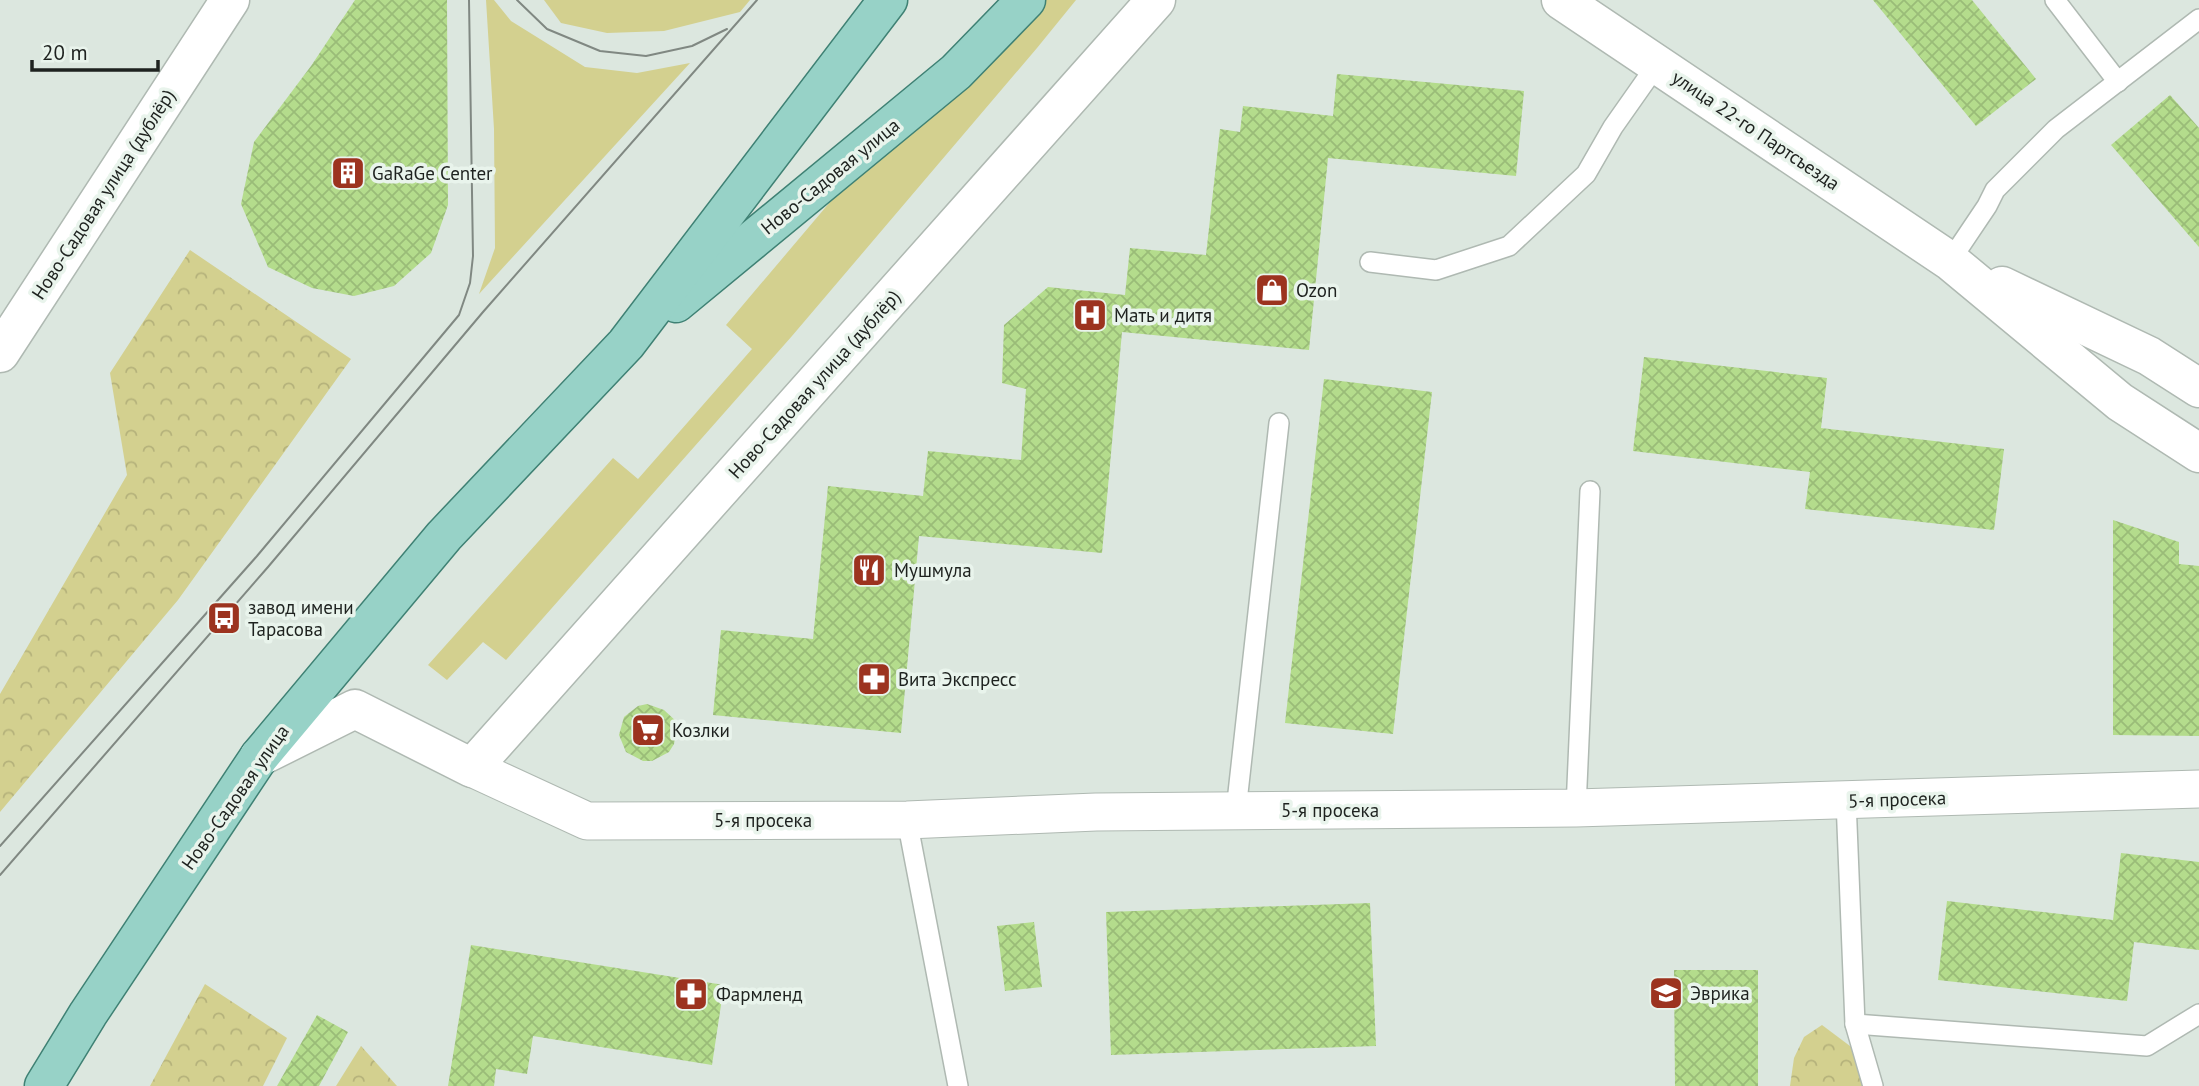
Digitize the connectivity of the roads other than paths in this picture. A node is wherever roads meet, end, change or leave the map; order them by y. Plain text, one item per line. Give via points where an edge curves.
1 (230, 0) edge
2 (888, 0) edge
3 (1026, 0) edge
4 (1156, 0) edge
5 (1561, 0) edge
6 (2054, 0) edge
7 (2199, 19) edge
8 (1658, 63) junction
9 (2118, 82) junction
10 (1950, 261) junction
11 (1370, 262) dead end
12 (626, 344) junction
13 (0, 353) edge
14 (2199, 388) edge
15 (1279, 423) dead end
16 (2199, 453) edge
17 (1590, 491) dead end
18 (259, 757) junction
19 (472, 768) junction
20 (2199, 789) edge
21 (1846, 800) junction
22 (1576, 808) junction
23 (1236, 811) junction
24 (907, 820) junction
25 (2199, 1014) edge
26 (1854, 1024) junction
27 (44, 1086) edge
28 (958, 1086) edge
29 (1873, 1086) edge

1 - 13 main road, Ново-Садовая улица (дублёр)
2 - 12 main road, Ново-Садовая улица
3 - 12 main road, Ново-Садовая улица via 956,72
4 - 19 main road, Ново-Садовая улица (дублёр)
5 - 8 main road, улица 22-го Партсъезда
6 - 9 lane
7 - 9 lane
8 - 10 main road, улица 22-го Партсъезда
8 - 11 lane via 1586,174 1509,246 1436,271
9 - 10 lane via 2056,130 1995,190
10 - 14 main road, улица 22-го Партсъезда via 2150,356
10 - 16 main road, улица 22-го Партсъезда via 2120,402
12 - 18 main road, Ново-Садовая улица via 444,536
15 - 23 lane
17 - 22 lane
18 - 19 main road via 355,709
18 - 27 main road, Ново-Садовая улица
19 - 24 street, 5-я просека via 587,821
20 - 21 street, 5-я просека
21 - 22 street, 5-я просека
21 - 26 lane
22 - 23 street, 5-я просека
23 - 24 street, 5-я просека
24 - 28 lane
25 - 26 lane via 2147,1046
26 - 29 lane

